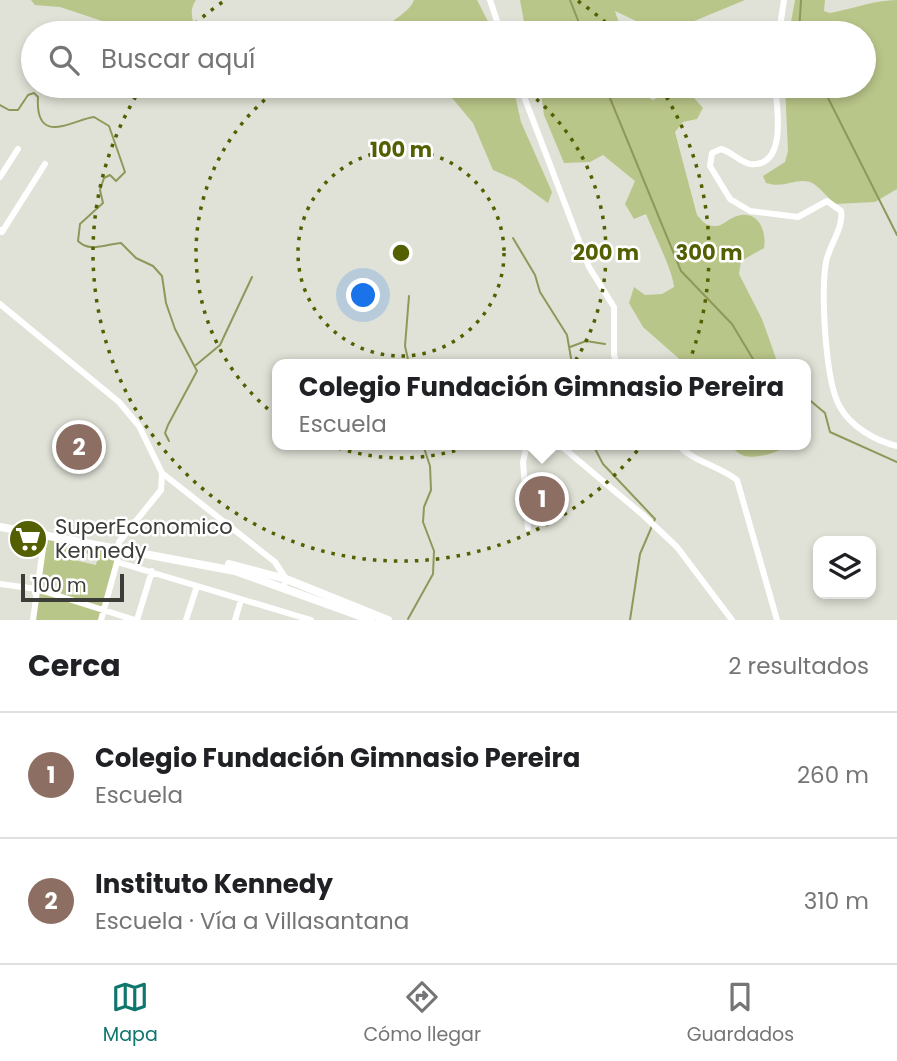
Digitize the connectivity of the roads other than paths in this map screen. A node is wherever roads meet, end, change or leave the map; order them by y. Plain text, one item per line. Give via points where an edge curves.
1 (490, 0) edge
2 (784, 0) edge
3 (497, 21) edge
4 (781, 21) edge
5 (525, 98) edge
6 (776, 98) edge
7 (18, 149) dead end
8 (45, 164) dead end
9 (0, 177) edge
10 (0, 230) edge
11 (0, 304) edge
12 (615, 359) edge
13 (897, 446) edge
14 (526, 450) edge
15 (566, 450) edge
16 (684, 450) edge
17 (162, 473) junction
18 (0, 527) edge
19 (528, 528) dead end
20 (45, 534) junction
21 (119, 545) junction
22 (117, 562) junction
23 (152, 571) junction
24 (285, 583) junction
25 (0, 584) edge
26 (197, 586) junction
27 (37, 589) junction
28 (241, 600) junction
29 (104, 611) junction
30 (285, 612) junction
31 (33, 620) edge
32 (101, 620) edge
33 (136, 620) edge
34 (186, 620) edge
35 (235, 620) edge
36 (283, 620) edge
37 (311, 620) edge
38 (371, 620) edge
39 (388, 620) edge
40 (732, 620) edge
41 (777, 620) edge

1 - 3 street
2 - 4 street
5 - 12 street via 590,267 614,307
6 - 13 street via 779,131 770,155 752,164 721,149 712,153 710,166 730,199 741,208 798,217 827,201 841,211 826,264 824,341 837,404 853,424
7 - 9 street
8 - 10 street
11 - 17 street via 119,402 139,426
14 - 19 street
15 - 40 street via 677,547
16 - 41 street via 737,480
17 - 21 street via 161,491
17 - 24 street via 275,562
18 - 20 street
20 - 21 street
20 - 27 street
21 - 22 street
21 - 24 street via 236,565
22 - 23 street
22 - 29 street
23 - 26 street
23 - 33 street
24 - 38 street
24 - 39 street
25 - 27 street
26 - 28 street
26 - 34 street
27 - 29 street
27 - 31 street
28 - 30 street
28 - 35 street
29 - 32 street
29 - 33 street
30 - 36 street
30 - 37 street

